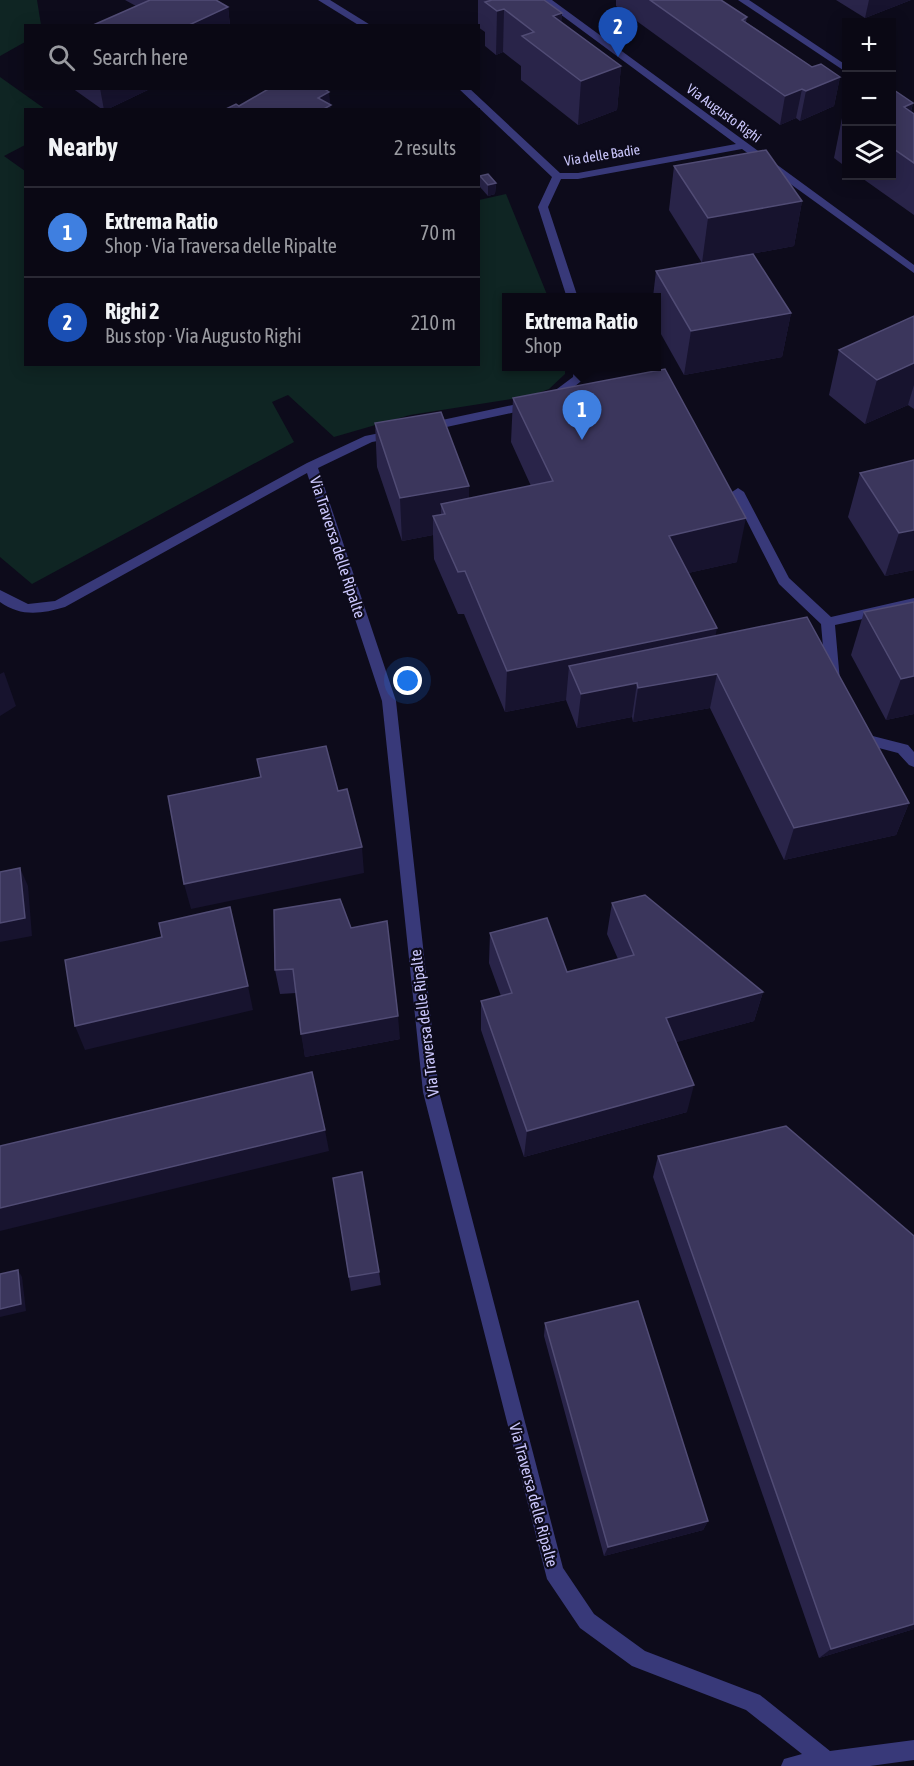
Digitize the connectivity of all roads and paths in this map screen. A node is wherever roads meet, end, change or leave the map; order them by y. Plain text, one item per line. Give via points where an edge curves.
1 (323, 0) edge
2 (546, 0) edge
3 (743, 0) edge
4 (365, 24) edge
5 (842, 66) edge
6 (464, 90) edge
7 (742, 146) junction
8 (557, 176) junction
9 (914, 270) edge
10 (572, 293) edge
11 (580, 371) edge
12 (311, 466) junction
13 (738, 492) dead end
14 (0, 595) edge
15 (914, 603) edge
16 (828, 621) junction
17 (834, 690) edge
18 (849, 728) edge
19 (914, 761) edge
20 (914, 1750) edge
21 (826, 1763) edge
22 (791, 1766) edge

1 - 4 street
2 - 7 street, Via Augusto Righi
3 - 5 street
6 - 8 street, Via delle Badie
7 - 8 street, Via delle Badie via 578,176
7 - 9 street, Via Augusto Righi
8 - 10 street via 543,207
11 - 12 street, Via Traversa delle Ripalte via 579,378 549,401 369,439
12 - 14 street via 60,604 26,610
12 - 21 street, Via Traversa delle Ripalte via 389,701 431,1092 554,1572 587,1621 639,1659 753,1702
13 - 16 street via 784,581
15 - 16 street
16 - 17 street
18 - 19 street via 854,736 903,749
20 - 21 street
21 - 22 street

